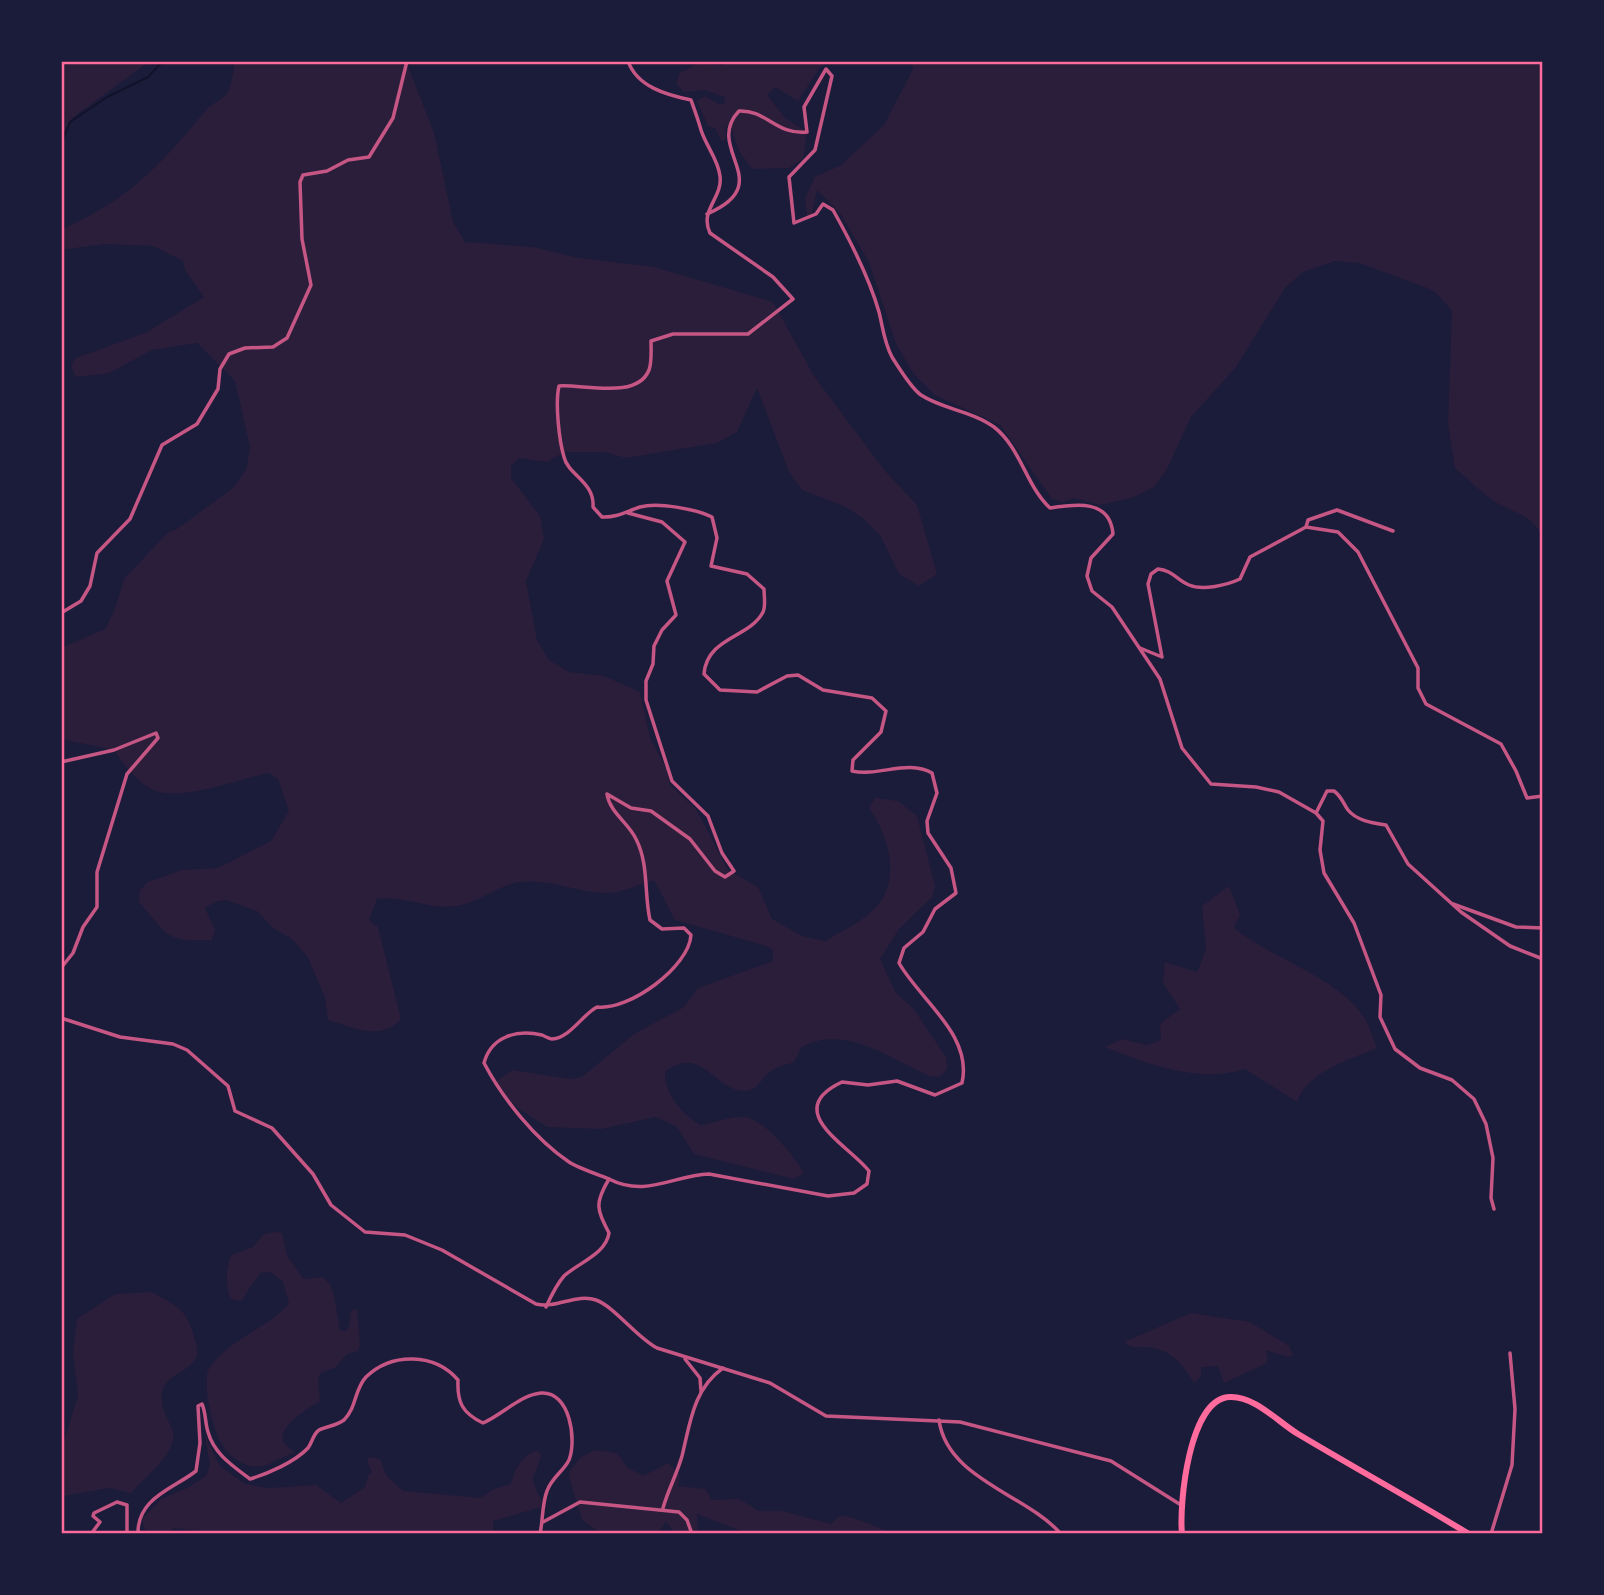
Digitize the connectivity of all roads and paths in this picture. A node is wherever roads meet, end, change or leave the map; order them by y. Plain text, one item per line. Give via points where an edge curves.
1 (407, 61) edge
2 (628, 61) edge
3 (707, 214) junction
4 (628, 513) junction
5 (1306, 527) junction
6 (1393, 531) dead end
7 (61, 613) edge
8 (1139, 648) junction
9 (61, 762) edge
10 (1543, 796) edge
11 (1316, 813) junction
12 (1451, 903) junction
13 (1543, 928) edge
14 (1543, 960) edge
15 (61, 968) edge
16 (61, 1018) edge
17 (609, 1179) junction
18 (1494, 1209) dead end
19 (546, 1307) junction
20 (1510, 1353) dead end
21 (684, 1357) junction
22 (723, 1368) junction
23 (701, 1394) junction
24 (939, 1420) junction
25 (1181, 1505) junction
26 (663, 1508) junction
27 (543, 1522) junction
28 (91, 1534) edge
29 (127, 1534) edge
30 (138, 1534) edge
31 (540, 1534) edge
32 (692, 1534) edge
33 (1061, 1534) edge
34 (1182, 1534) edge
35 (1469, 1534) edge
36 (1491, 1534) edge

1 - 7 street via 393,118 369,157 303,175 302,239 311,285 287,338 273,347 245,348 229,355 220,369 218,389 197,424 162,445 130,519 97,553 90,586 81,601
2 - 3 street via 631,69 662,94 691,100 700,117 721,178
3 - 4 street via 705,224 715,239 773,277 793,299 748,334 673,334 651,341 650,369 643,380 624,387 559,386 556,398 564,458 582,476 593,507 602,517
3 - 8 street via 736,198 740,178 728,131 732,119 739,111 751,110 791,134 807,132 804,107 826,69 832,76 815,150 789,177 794,223 816,214 823,204 833,210 868,282 891,354 918,393 993,427 1016,451 1020,467 1050,508 1086,504 1102,510 1113,534 1091,558 1087,576 1092,591 1112,607
4 - 17 street via 662,522 685,542 667,581 676,615 654,646 646,701 672,781 708,816 734,871 725,877 715,871 690,839 651,811 631,808 607,794 611,808 636,839 648,887 650,920 662,929 684,928 691,945 678,965 643,994 607,1008 597,1007 552,1039 520,1033 501,1037 487,1052 484,1063 503,1097 560,1155
4 - 17 street via 652,505 687,507 712,517 718,538 711,566 747,574 764,589 764,610 754,623 731,636 705,662 704,674 714,686 757,692 798,675 823,690 872,698 886,711 885,726 853,760 852,771 867,774 919,767 932,773 937,793 928,833 951,868 956,893 935,909 923,932 904,948 899,963 952,1032 965,1069 962,1083 934,1095 897,1081 868,1086 842,1082 824,1094 817,1111 822,1128 869,1171 867,1184 854,1193 828,1196 709,1174 691,1175 659,1187 618,1184
5 - 6 street via 1308,520 1337,510
5 - 8 street via 1265,546 1250,557 1240,579 1226,585 1190,586 1167,570 1151,574 1148,584 1162,657
5 - 10 street via 1338,532 1357,552 1418,668 1418,688 1426,704 1501,744 1527,798
8 - 11 street via 1160,679 1182,748 1211,784 1279,792
9 - 15 street via 114,750 156,733 158,738 127,774 97,872 97,907
11 - 12 street via 1327,791 1334,791 1362,820 1386,825 1408,864
11 - 18 street via 1323,821 1320,850 1324,873 1354,923 1381,995 1380,1017 1395,1049 1420,1068 1452,1080 1474,1099 1486,1124 1493,1158 1490,1198
12 - 13 street via 1516,927
12 - 14 street via 1510,946
16 - 19 street via 120,1037 187,1050 228,1086 235,1111 272,1128 313,1174 331,1205 351,1223 365,1232 405,1235 442,1250 524,1299
17 - 19 street via 598,1217 608,1239 564,1277
19 - 21 street via 587,1298 598,1301 643,1341
20 - 36 street via 1515,1409 1512,1465
21 - 22 street
21 - 23 street via 700,1378
22 - 23 street
22 - 24 street via 770,1383 827,1416
23 - 26 street
24 - 25 street via 1111,1461
24 - 33 street via 941,1436 963,1464 1048,1519
25 - 34 highway
25 - 35 highway via 1194,1436 1212,1405 1226,1396 1243,1397
26 - 27 street via 580,1502
26 - 32 street via 679,1512
27 - 30 street via 554,1475 570,1458 570,1421 560,1401 552,1394 540,1393 483,1423 457,1401 458,1380 448,1368 415,1357 367,1377 354,1407 342,1421 317,1432 294,1458 250,1479 216,1449 202,1404 198,1406 196,1471 149,1503 141,1514
27 - 31 street
28 - 29 street via 100,1522 94,1513 125,1502

